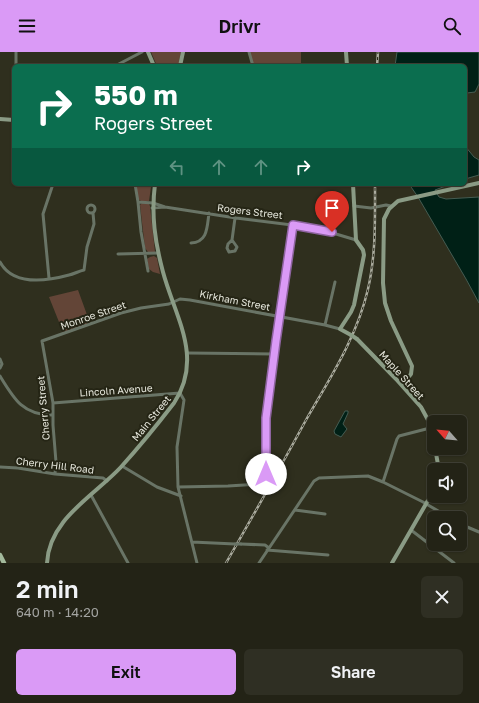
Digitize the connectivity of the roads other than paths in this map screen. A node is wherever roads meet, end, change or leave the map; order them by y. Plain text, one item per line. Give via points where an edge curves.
1 (16, 52) edge
2 (142, 52) edge
3 (148, 52) edge
4 (183, 52) edge
5 (249, 52) edge
6 (346, 52) edge
7 (16, 64) edge
8 (119, 64) edge
9 (153, 64) edge
10 (180, 64) edge
11 (252, 64) edge
12 (347, 64) edge
13 (0, 119) edge
14 (12, 120) edge
15 (479, 183) edge
16 (52, 186) edge
17 (135, 186) edge
18 (155, 186) edge
19 (353, 186) edge
20 (466, 186) edge
21 (467, 186) edge
22 (138, 202) junction
23 (153, 205) junction
24 (354, 206) junction
25 (391, 206) junction
26 (93, 213) dead end
27 (209, 213) junction
28 (235, 218) junction
29 (293, 225) junction
30 (232, 240) dead end
31 (356, 240) junction
32 (191, 244) dead end
33 (158, 253) junction
34 (118, 254) dead end
35 (144, 254) junction
36 (0, 262) edge
37 (148, 271) dead end
38 (49, 278) junction
39 (335, 282) dead end
40 (174, 302) junction
41 (280, 317) junction
42 (325, 325) junction
43 (340, 329) junction
44 (42, 341) joint
45 (188, 353) junction
46 (274, 354) junction
47 (0, 359) edge
48 (0, 368) edge
49 (0, 376) edge
50 (402, 385) junction
51 (180, 393) junction
52 (53, 403) junction
53 (52, 415) junction
54 (427, 420) edge
55 (427, 429) edge
56 (122, 466) junction
57 (0, 468) edge
58 (55, 474) junction
59 (108, 481) junction
60 (383, 482) junction
61 (178, 487) junction
62 (91, 496) junction
63 (181, 496) junction
64 (426, 504) junction
65 (295, 510) junction
66 (438, 511) edge
67 (325, 514) dead end
68 (467, 527) edge
69 (411, 530) junction
70 (479, 532) edge
71 (192, 542) junction
72 (268, 549) junction
73 (328, 554) dead end
74 (0, 555) edge
75 (4, 563) edge
76 (47, 563) edge
77 (128, 563) edge
78 (197, 563) edge
79 (259, 563) edge
80 (392, 563) edge
81 (454, 563) edge

1 - 7 street
2 - 8 street
3 - 9 street
4 - 10 street
5 - 11 street
6 - 12 street
13 - 14 street
15 - 21 street
16 - 38 street via 43,214
17 - 22 street
18 - 23 street, Main Street
19 - 24 street
20 - 25 street via 398,201
22 - 23 street, Rogers Street
22 - 35 street
23 - 27 street, Rogers Street
23 - 33 street, Main Street
24 - 25 street
24 - 31 street
25 - 50 street via 384,224 382,283 390,321 412,366 411,374
26 - 38 street via 94,224 84,270
27 - 28 street, Rogers Street
27 - 32 street via 205,236 200,242
28 - 29 street, Rogers Street
28 - 30 street
29 - 31 street, Rogers Street via 316,228
29 - 41 street
31 - 43 street via 364,252 363,264 354,305
33 - 35 street
33 - 40 street, Main Street
34 - 35 street
35 - 37 street
36 - 38 street via 6,271 18,278
39 - 42 street
40 - 41 street, Kirkham Street via 180,299 190,300
40 - 44 street, Monroe Street via 121,312
40 - 45 street, Main Street
41 - 42 street, Kirkham Street
41 - 46 street
42 - 43 street, Kirkham Street
43 - 50 street, Maple Street, bridge via 362,343
44 - 52 street, Cherry Street
45 - 46 street
45 - 51 street, Main Street via 186,375
46 - 61 street via 266,418 264,480 258,484
47 - 48 street
49 - 53 street via 24,408 42,415
50 - 54 street, Maple Street via 424,411
51 - 52 street, Lincoln Avenue
51 - 56 street, Main Street
51 - 61 street via 184,400 177,447
52 - 53 street, Cherry Street
53 - 58 street, Cherry Street
55 - 60 street via 399,436
56 - 59 street, Main Street
56 - 63 street
57 - 58 street, Cherry Hill Road
58 - 59 street, Cherry Hill Road via 102,478
59 - 62 street, Main Street
60 - 64 street
60 - 65 street via 368,476 323,478 314,481
61 - 63 street
62 - 76 street, Main Street via 67,518 55,534
62 - 77 street
63 - 71 street
64 - 66 street
64 - 69 street
65 - 67 street
65 - 72 street
68 - 70 street
69 - 80 street
69 - 81 street
71 - 72 street, bridge via 265,546
71 - 78 street
72 - 73 street
72 - 79 street
74 - 75 main road

